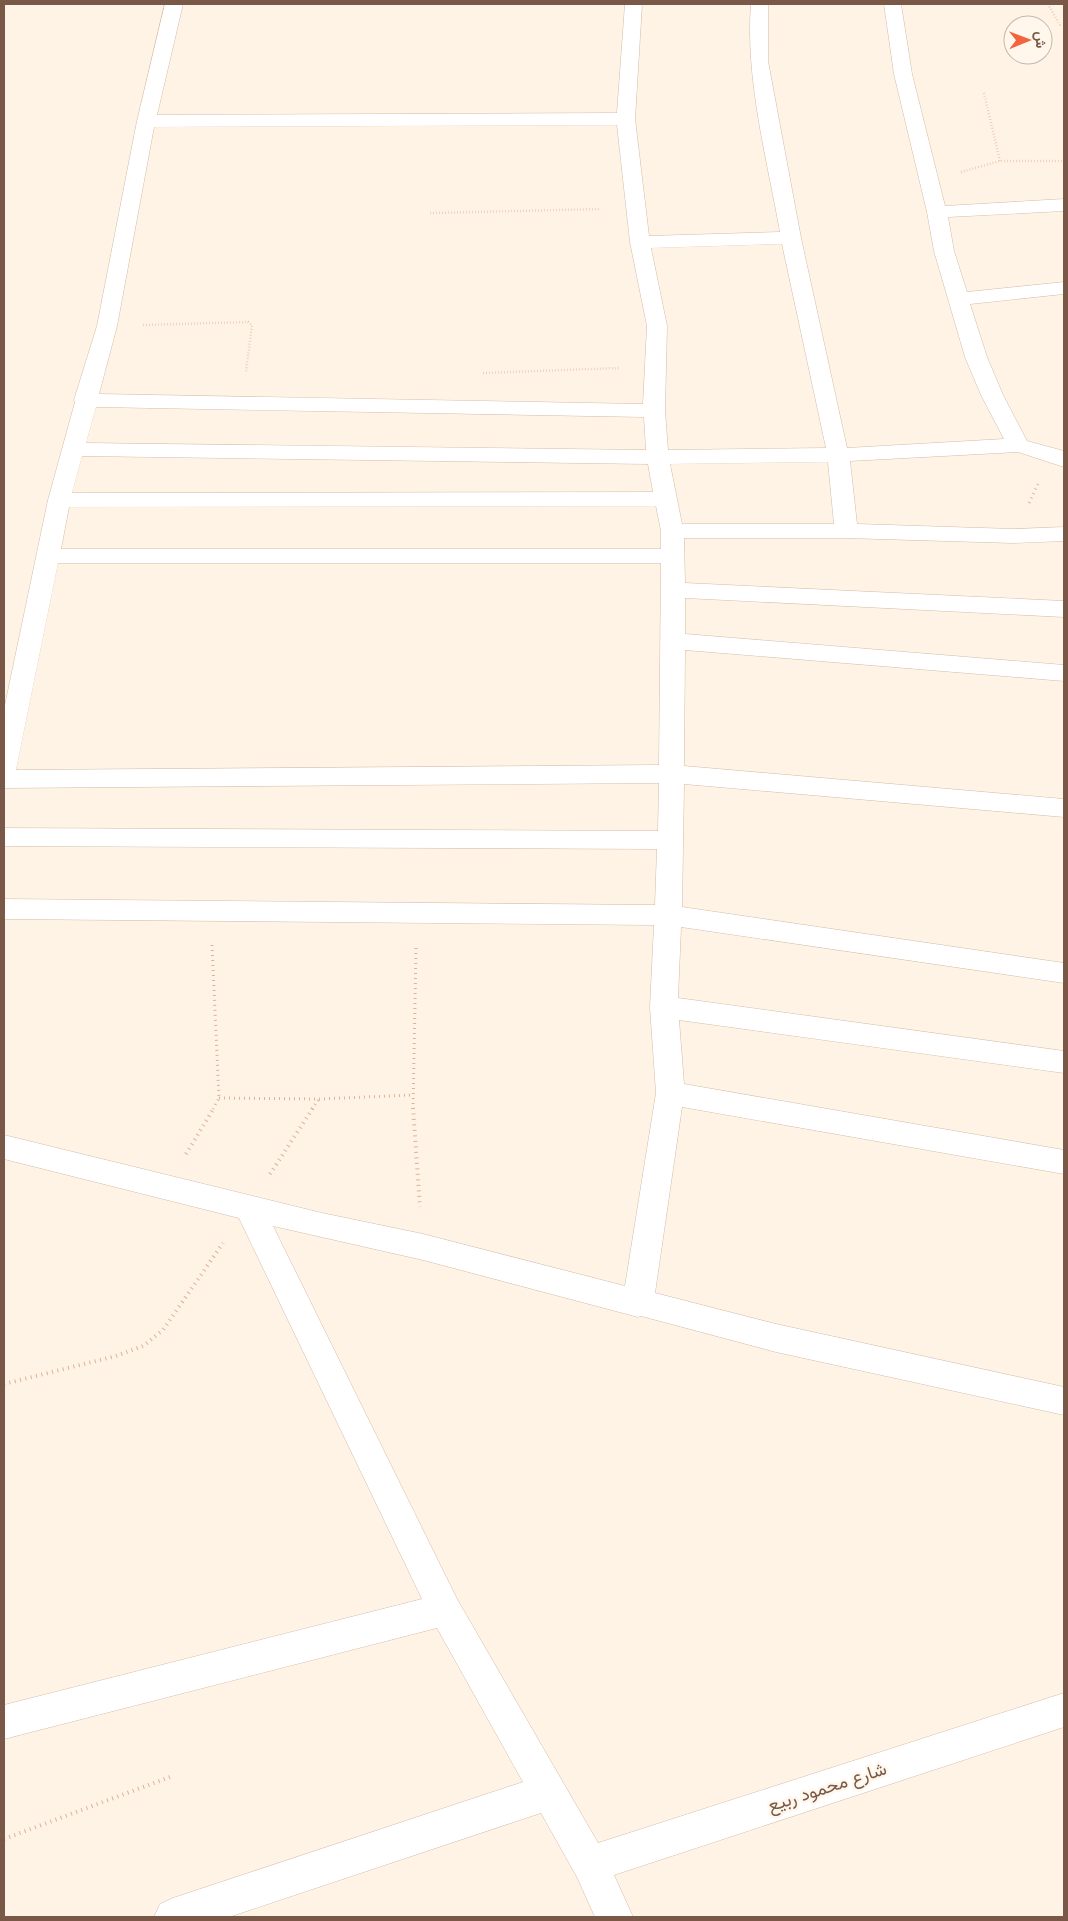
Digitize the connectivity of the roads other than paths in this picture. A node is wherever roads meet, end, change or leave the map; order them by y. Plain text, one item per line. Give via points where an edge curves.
1 (174, 4) edge
2 (634, 4) edge
3 (760, 4) edge
4 (892, 4) edge
5 (626, 119) junction
6 (146, 121) junction
7 (1064, 205) edge
8 (937, 212) junction
9 (791, 238) junction
10 (640, 242) junction
11 (1064, 288) edge
12 (958, 299) junction
13 (85, 400) junction
14 (654, 411) junction
15 (1018, 445) junction
16 (72, 448) junction
17 (1060, 453) edge
18 (838, 456) junction
19 (658, 457) junction
20 (667, 499) junction
21 (59, 500) junction
22 (672, 531) junction
23 (846, 531) junction
24 (1064, 534) edge
25 (48, 556) junction
26 (672, 556) junction
27 (673, 590) junction
28 (1064, 609) edge
29 (671, 641) junction
30 (1064, 673) edge
31 (4, 769) edge
32 (672, 774) junction
33 (4, 779) edge
34 (1064, 808) edge
35 (4, 837) edge
36 (670, 840) junction
37 (4, 909) edge
38 (668, 915) junction
39 (1064, 973) edge
40 (664, 1007) junction
41 (1064, 1062) edge
42 (670, 1092) junction
43 (4, 1147) edge
44 (33, 1155) junction
45 (4, 1160) edge
46 (1064, 1162) edge
47 (249, 1207) junction
48 (638, 1304) junction
49 (1064, 1401) edge
50 (445, 1610) junction
51 (1064, 1710) edge
52 (4, 1722) edge
53 (549, 1792) junction
54 (590, 1864) junction
55 (173, 1917) edge
56 (614, 1917) edge

1 - 6 street
2 - 5 street
3 - 9 street via 760,61
4 - 8 street via 903,74
5 - 6 street
5 - 10 street
6 - 13 street via 107,326
7 - 8 street
8 - 12 street
9 - 10 street
9 - 18 street
10 - 14 street via 657,326
11 - 12 street
12 - 15 street via 976,358
13 - 14 street
13 - 16 street
14 - 19 street
15 - 17 street
15 - 18 street
16 - 19 street
16 - 21 street
18 - 19 street
18 - 23 street
19 - 20 street
20 - 21 street
20 - 22 street
21 - 25 street
22 - 23 street
22 - 26 street
23 - 24 street via 1013,536
25 - 26 street
25 - 31 street
26 - 27 street
27 - 28 street
27 - 29 street
29 - 30 street
29 - 32 street
32 - 33 street
32 - 34 street
32 - 36 street
35 - 36 street
36 - 38 street
37 - 38 street
38 - 39 street
38 - 40 street
40 - 41 street
40 - 42 street
42 - 46 street
42 - 48 street
43 - 44 street
44 - 45 street
44 - 47 street
47 - 48 street via 422,1247
47 - 50 street
48 - 49 street via 776,1338
50 - 52 street
50 - 53 street
51 - 54 street, شارع محمود ربيع
53 - 54 street
53 - 55 street
54 - 56 street

